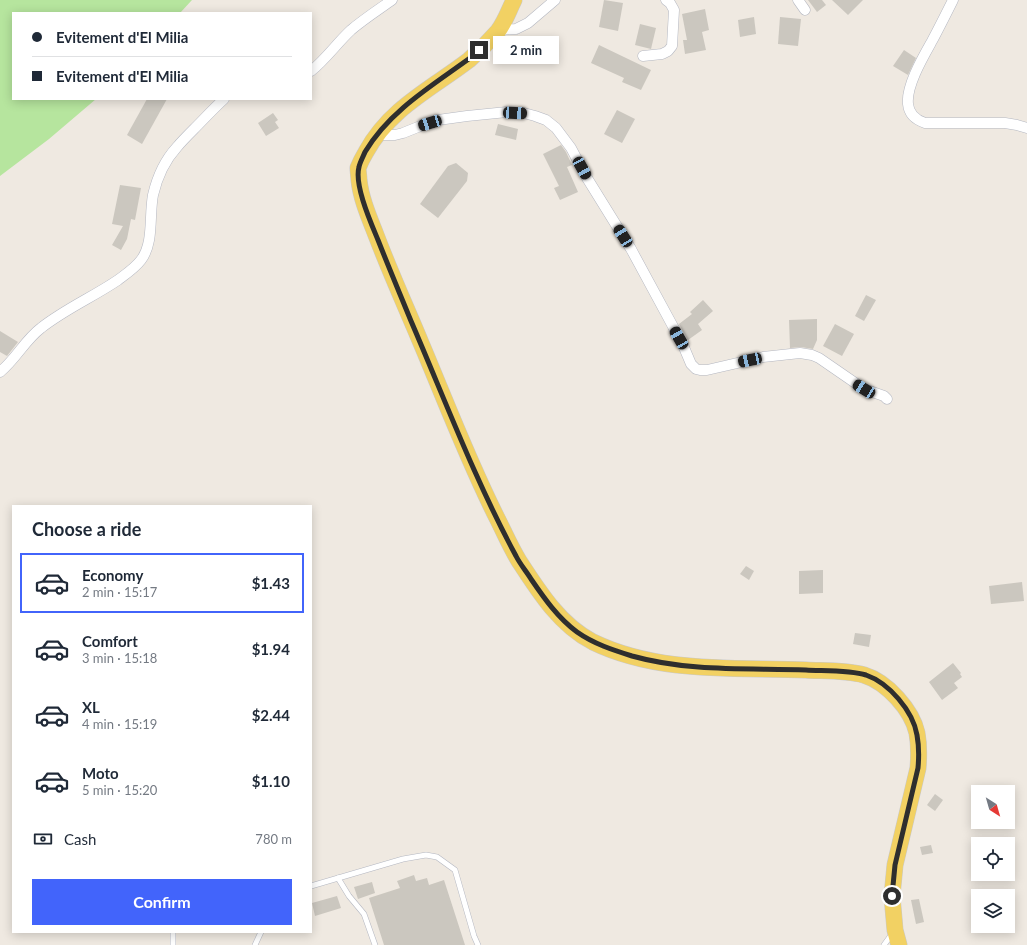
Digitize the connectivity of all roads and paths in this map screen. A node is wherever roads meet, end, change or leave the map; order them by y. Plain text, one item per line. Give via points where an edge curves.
1 (392, 0) edge
2 (514, 0) edge
3 (555, 0) edge
4 (666, 0) edge
5 (798, 0) edge
6 (952, 0) edge
7 (805, 10) dead end
8 (499, 30) junction
9 (643, 56) dead end
10 (312, 70) edge
11 (223, 100) edge
12 (1027, 128) edge
13 (376, 135) junction
14 (0, 372) edge
15 (887, 399) dead end
16 (338, 878) junction
17 (312, 886) edge
18 (173, 933) edge
19 (261, 933) edge
20 (897, 937) edge
21 (173, 945) edge
22 (255, 945) edge
23 (375, 945) edge
24 (478, 945) edge
25 (884, 945) edge

1 - 10 street via 352,30
2 - 8 main road
3 - 8 street via 528,23 516,29
4 - 9 street via 674,10 672,46 662,54
5 - 7 street
6 - 12 street via 915,73 908,103 913,117 925,123 1005,123
8 - 13 main road via 470,58 399,111
11 - 14 street via 177,147 163,168 153,196 147,248 141,260 110,286 39,329
13 - 15 street via 403,134 438,120 490,113 524,113 546,120 556,128 571,148 631,249 693,366 706,370 763,357 800,353 812,355 864,389
13 - 20 main road via 358,170 366,211 466,453 490,504 517,558 563,620 592,641 648,660 685,666 865,675 890,690 910,715 917,735 919,756 895,865 892,896
16 - 17 lane
16 - 23 lane via 364,914
16 - 24 lane via 404,859 426,855 437,857 455,870
18 - 21 lane
19 - 22 lane
20 - 25 lane

